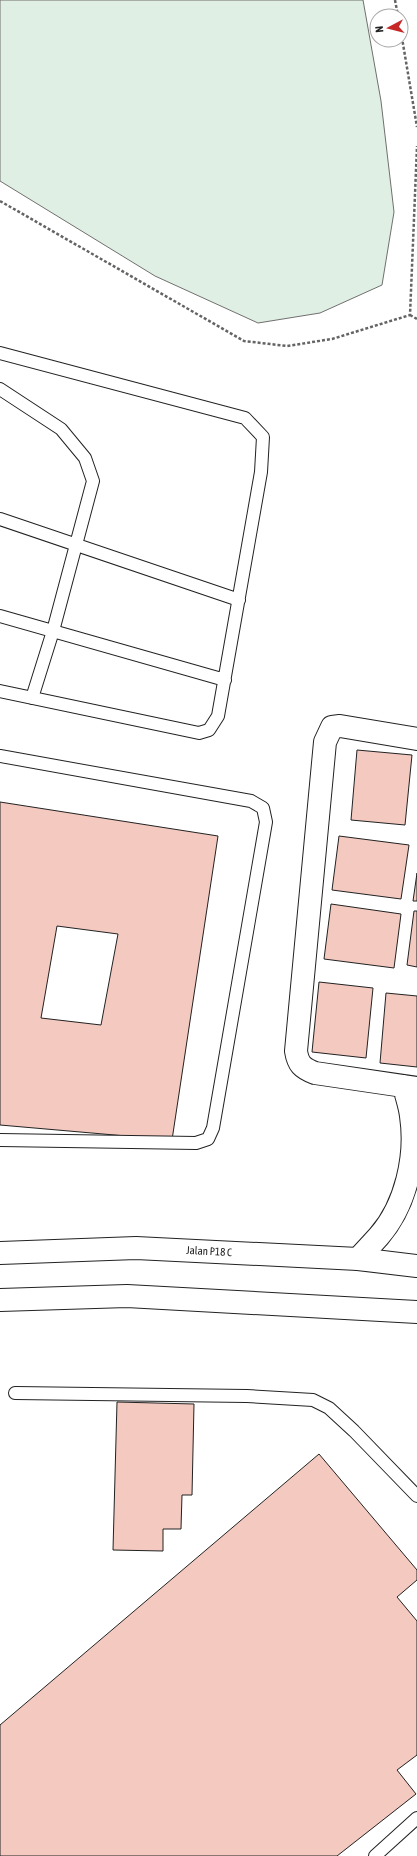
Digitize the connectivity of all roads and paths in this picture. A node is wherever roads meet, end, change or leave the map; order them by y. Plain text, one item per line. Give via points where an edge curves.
1 (404, 48) edge
2 (417, 127) edge
3 (417, 146) edge
4 (0, 200) edge
5 (410, 315) junction
6 (417, 319) edge
7 (1, 355) edge
8 (0, 389) edge
9 (0, 519) edge
10 (76, 544) junction
11 (239, 600) junction
12 (0, 616) edge
13 (53, 631) junction
14 (225, 680) junction
15 (0, 691) edge
16 (32, 698) junction
17 (417, 739) edge
18 (0, 756) edge
19 (410, 1087) edge
20 (0, 1140) edge
21 (0, 1253) edge
22 (358, 1258) junction
23 (417, 1266) edge
24 (0, 1300) edge
25 (417, 1312) edge
26 (15, 1393) dead end
27 (417, 1496) edge
28 (417, 1818) edge
29 (375, 1856) edge

1 - 2 path
3 - 5 path
4 - 5 path via 244,341 287,346 332,339
5 - 6 path
7 - 11 lane via 245,418 263,437 261,472
8 - 10 lane via 61,429 85,458 93,481
9 - 10 lane
10 - 11 lane
10 - 13 lane
11 - 14 lane
12 - 13 lane
13 - 14 lane
13 - 16 lane
14 - 16 lane via 218,716 209,730 199,733
15 - 16 lane
17 - 19 street via 340,726 332,727 325,742 296,1040 298,1062 305,1069
18 - 20 lane via 251,801 262,808 266,822 213,1128 208,1139 196,1143
19 - 22 street via 413,1148 408,1180 380,1236
21 - 22 street, Jalan P18 C via 136,1248
22 - 23 street, Jalan P18 C
24 - 25 street via 127,1296
26 - 27 lane via 247,1396 313,1400 329,1408 354,1431
28 - 29 lane

